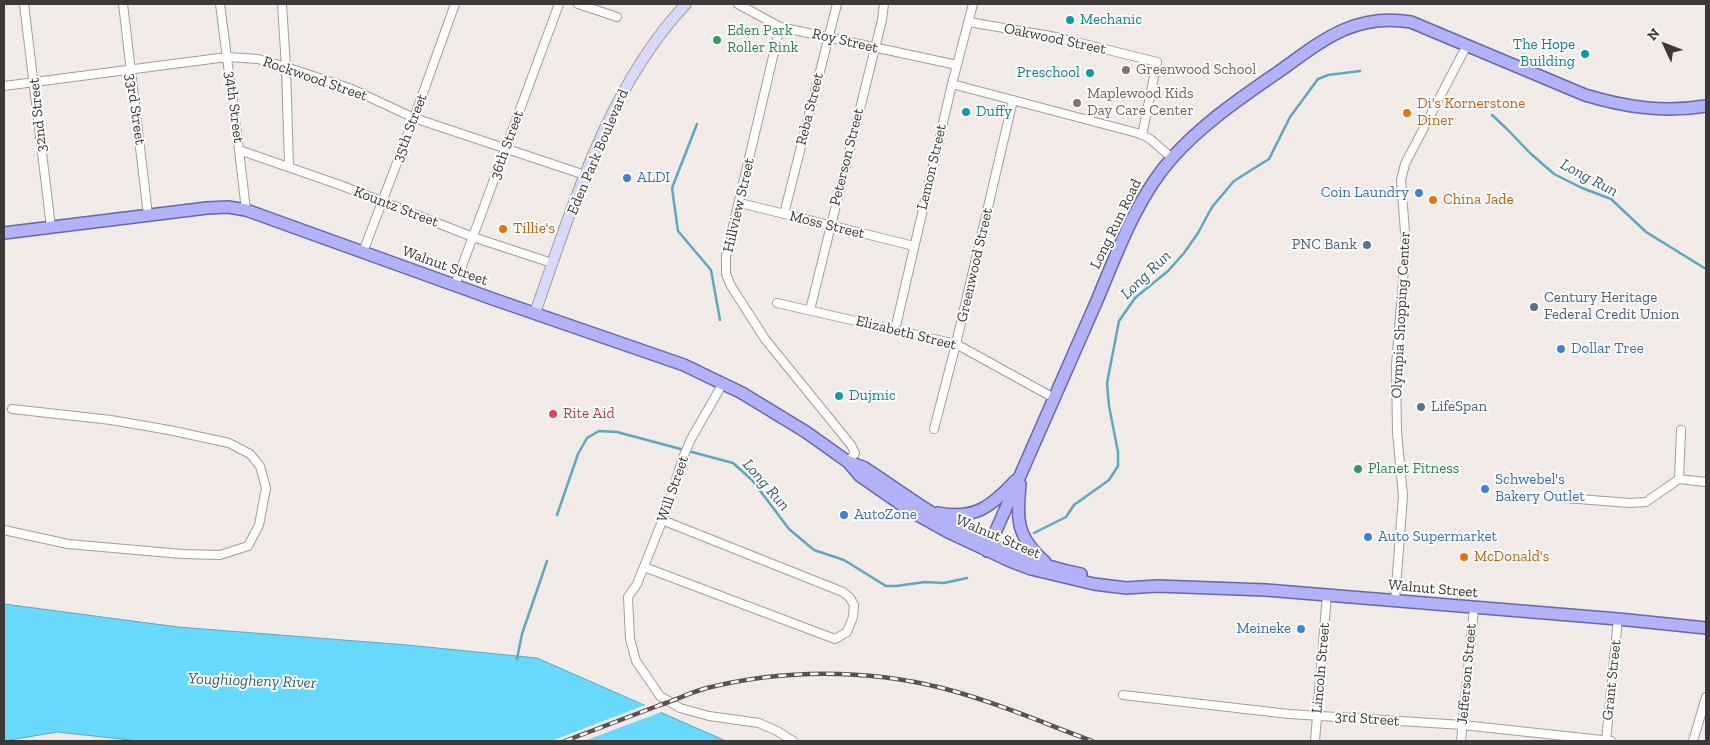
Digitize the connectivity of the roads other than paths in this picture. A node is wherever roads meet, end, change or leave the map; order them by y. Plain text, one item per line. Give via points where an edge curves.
1 (24, 4) edge
2 (122, 4) edge
3 (220, 4) edge
4 (282, 4) edge
5 (455, 4) edge
6 (559, 4) edge
7 (578, 4) edge
8 (686, 4) edge
9 (738, 4) edge
10 (837, 4) edge
11 (884, 4) edge
12 (973, 4) edge
13 (616, 17) dead end
14 (969, 22) junction
15 (780, 27) junction
16 (828, 36) junction
17 (1467, 45) junction
18 (874, 48) junction
19 (228, 57) junction
20 (957, 65) junction
21 (286, 67) junction
22 (130, 69) junction
23 (34, 82) junction
24 (952, 84) junction
25 (4, 86) edge
26 (1013, 100) junction
27 (1706, 106) edge
28 (414, 118) junction
29 (1142, 135) junction
30 (507, 148) junction
31 (240, 150) junction
32 (1172, 158) junction
33 (289, 167) junction
34 (585, 175) junction
35 (381, 202) junction
36 (740, 203) junction
37 (246, 210) junction
38 (784, 214) junction
39 (148, 215) junction
40 (830, 226) junction
41 (51, 227) junction
42 (4, 233) edge
43 (473, 237) junction
44 (914, 246) junction
45 (363, 252) junction
46 (552, 263) junction
47 (455, 286) junction
48 (777, 304) dead end
49 (810, 310) junction
50 (535, 313) junction
51 (895, 330) junction
52 (956, 344) junction
53 (723, 383) junction
54 (1054, 398) junction
55 (12, 409) dead end
56 (934, 429) dead end
57 (1681, 430) dead end
58 (848, 462) junction
59 (1021, 474) junction
60 (1679, 479) junction
61 (1706, 482) edge
62 (1565, 498) dead end
63 (931, 512) junction
64 (662, 520) junction
65 (4, 530) edge
66 (989, 547) junction
67 (1050, 566) junction
68 (644, 567) junction
69 (1157, 586) junction
70 (1327, 594) junction
71 (1395, 600) junction
72 (1474, 608) junction
73 (1618, 619) junction
74 (1706, 628) edge
75 (1123, 695) dead end
76 (1706, 697) edge
77 (1317, 715) junction
78 (1463, 725) junction
79 (793, 741) edge
80 (1315, 741) edge
81 (1461, 741) edge
82 (1606, 741) edge
83 (1611, 741) edge
84 (1693, 741) edge

1 - 23 street, 32nd Street
2 - 22 street, 33rd Street
3 - 19 street, 34th Street
4 - 21 street
5 - 28 street, 35th Street
6 - 30 street, 36th Street
7 - 13 street
8 - 34 main road, Eden Park Boulevard via 640,61
9 - 15 street, Roy Street
10 - 16 street, Reba Street
11 - 18 street, Peterson Street
12 - 14 street, Lemon Street
14 - 20 street, Lemon Street
14 - 29 street, Oakwood Street via 1056,37 1157,62
15 - 16 street, Roy Street
15 - 36 street, Hillview Street
16 - 18 street, Roy Street
16 - 38 street, Reba Street
17 - 27 main road, Long Run Road via 1584,95 1613,103 1667,110
17 - 32 main road, Long Run Road via 1402,21 1375,20 1336,32 1227,109
17 - 71 street, Olympia Shopping Center via 1405,164 1400,180 1406,245 1396,365 1402,496
18 - 20 street, Roy Street
18 - 40 street, Peterson Street
19 - 21 street, Rockwood Street via 258,59
19 - 22 street, Rockwood Street
19 - 31 street, 34th Street
20 - 24 street, Lemon Street
21 - 28 street, Rockwood Street via 352,89
21 - 33 street
22 - 23 street, Rockwood Street
22 - 39 street, 33rd Street
23 - 25 street, Rockwood Street
23 - 41 street, 32nd Street
24 - 26 street
24 - 44 street, Lemon Street
26 - 29 street
26 - 52 street, Greenwood Street
28 - 30 street, Rockwood Street
28 - 35 street, 35th Street
29 - 32 street
30 - 34 street, Rockwood Street
30 - 43 street, 36th Street
31 - 33 street, Kountz Street
31 - 37 street, 34th Street
32 - 54 main road, Long Run Road via 1140,204
33 - 35 street, Kountz Street
34 - 46 main road, Eden Park Boulevard
35 - 43 street, Kountz Street
35 - 45 street, 35th Street
36 - 38 street, Moss Street
36 - 58 street, Hillview Street via 725,265 731,286 765,340 851,445 855,453
37 - 39 main road, Walnut Street via 207,208
37 - 45 main road, Walnut Street
38 - 40 street, Moss Street
39 - 41 main road, Walnut Street
40 - 44 street, Moss Street
40 - 49 street, Peterson Street
41 - 42 main road, Walnut Street
43 - 46 street, Kountz Street
43 - 47 street, 36th Street
44 - 51 street, Lemon Street
45 - 47 main road, Walnut Street
46 - 50 main road, Eden Park Boulevard
47 - 50 main road, Walnut Street
48 - 49 street, Elizabeth Street
49 - 51 street, Elizabeth Street
50 - 53 main road, Walnut Street via 677,362
51 - 52 street, Elizabeth Street
52 - 54 street, Elizabeth Street
52 - 56 street, Greenwood Street
53 - 58 main road, Walnut Street via 792,423
53 - 64 street, Will Street via 691,439
54 - 59 main road, Long Run Road
55 - 65 street via 111,420 228,443 250,454 260,466 266,488 259,524 248,546 220,555 68,544
57 - 60 street
58 - 63 main road, Walnut Street via 866,468
58 - 66 main road, Walnut Street via 860,476 912,512 948,532
59 - 63 main road via 987,508 971,514
59 - 66 main road, Long Run Road
59 - 67 main road via 1019,522 1032,550
60 - 61 street
60 - 62 street via 1646,502
63 - 66 main road, Walnut Street
64 - 68 street, Will Street
64 - 68 street via 842,592 854,605 853,617 846,632 835,639
66 - 67 main road, Walnut Street
66 - 69 main road, Walnut Street via 1010,562 1094,584 1126,588
67 - 69 main road, Walnut Street
68 - 79 street, Will Street via 628,597 630,639 636,661 660,696 680,708 709,716 759,723
69 - 70 main road, Walnut Street
70 - 71 main road, Walnut Street
70 - 77 street, Lincoln Street
71 - 72 main road, Walnut Street
72 - 73 main road, Walnut Street
72 - 78 street, Jefferson Street
73 - 74 main road, Walnut Street
73 - 82 street, Grant Street
75 - 77 street, 3rd Street
76 - 84 street
77 - 78 street, 3rd Street
77 - 80 street, Lincoln Street
78 - 81 street, Jefferson Street
78 - 82 street, 3rd Street
82 - 83 street, 3rd Street

